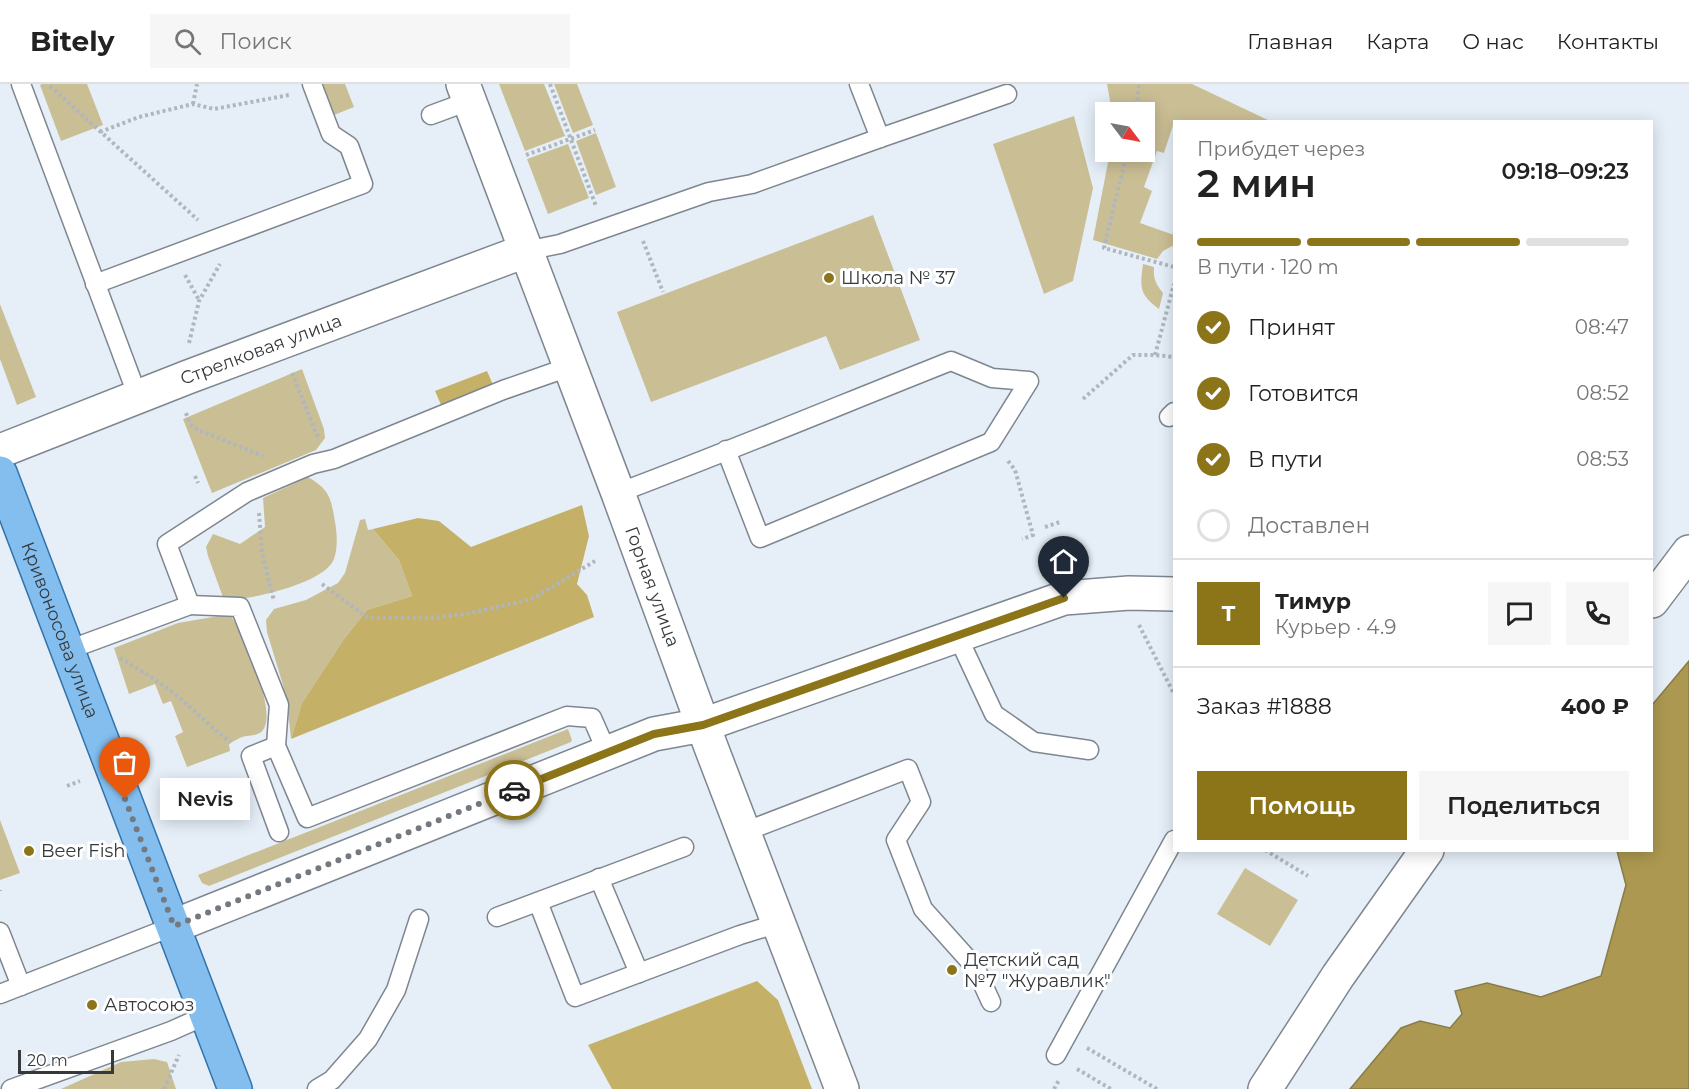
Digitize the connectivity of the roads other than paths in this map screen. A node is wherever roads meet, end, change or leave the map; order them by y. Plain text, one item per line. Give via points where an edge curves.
1 (21, 84) edge
2 (859, 84) edge
3 (313, 88) edge
4 (466, 92) edge
5 (1007, 94) dead end
6 (430, 115) dead end
7 (880, 138) junction
8 (525, 251) junction
9 (95, 284) junction
10 (569, 367) junction
11 (138, 397) junction
12 (726, 450) junction
13 (0, 451) edge
14 (0, 473) edge
15 (618, 493) junction
16 (1689, 552) edge
17 (1173, 594) edge
18 (1653, 600) edge
19 (190, 605) junction
20 (957, 635) junction
21 (68, 650) junction
22 (703, 725) junction
23 (276, 746) junction
24 (1089, 750) dead end
25 (607, 752) junction
26 (279, 832) dead end
27 (744, 832) junction
28 (1173, 842) edge
29 (684, 847) dead end
30 (1426, 852) edge
31 (599, 879) junction
32 (538, 902) junction
33 (497, 917) dead end
34 (419, 920) dead end
35 (779, 923) junction
36 (174, 926) junction
37 (0, 932) edge
38 (639, 974) junction
39 (21, 986) junction
40 (0, 994) edge
41 (991, 1002) dead end
42 (207, 1015) junction
43 (1063, 1060) road end
44 (11, 1089) edge
45 (235, 1089) edge
46 (317, 1089) edge
47 (842, 1089) edge
48 (1265, 1089) edge

1 - 9 lane
2 - 7 lane
3 - 9 lane via 331,134 358,143 363,184
4 - 6 lane
4 - 8 street, Горная улица
5 - 7 lane
7 - 8 lane via 752,184 710,192 560,244
8 - 10 street, Горная улица
8 - 11 street, Стрелковая улица
9 - 11 lane
10 - 15 street, Горная улица
10 - 19 lane via 247,492 167,544
11 - 13 street, Стрелковая улица
12 - 12 lane via 951,361 992,378 1029,381 991,442 760,538
12 - 15 lane
14 - 21 main road, Кривоносова улица
15 - 22 street, Горная улица
16 - 18 street
17 - 20 street via 1064,598
19 - 21 lane
19 - 23 lane via 240,607 279,705
20 - 22 street
20 - 24 lane via 994,714 1034,742
21 - 36 main road, Кривоносова улица
22 - 25 street via 654,734
22 - 27 street, Горная улица
23 - 25 lane via 307,818 567,716 592,718
23 - 26 lane via 251,756
25 - 36 street
27 - 35 street, Горная улица
27 - 41 lane via 908,769 921,802 896,840 923,909 975,967
28 - 43 lane
29 - 31 lane
30 - 48 street
31 - 32 lane
31 - 38 lane
32 - 33 lane
32 - 38 lane via 575,997
34 - 46 lane via 396,990 369,1039 332,1080
35 - 38 lane
35 - 47 street, Горная улица
36 - 39 lane
36 - 42 main road, Кривоносова улица
37 - 39 lane
39 - 40 lane
42 - 44 lane
42 - 45 main road, Кривоносова улица

